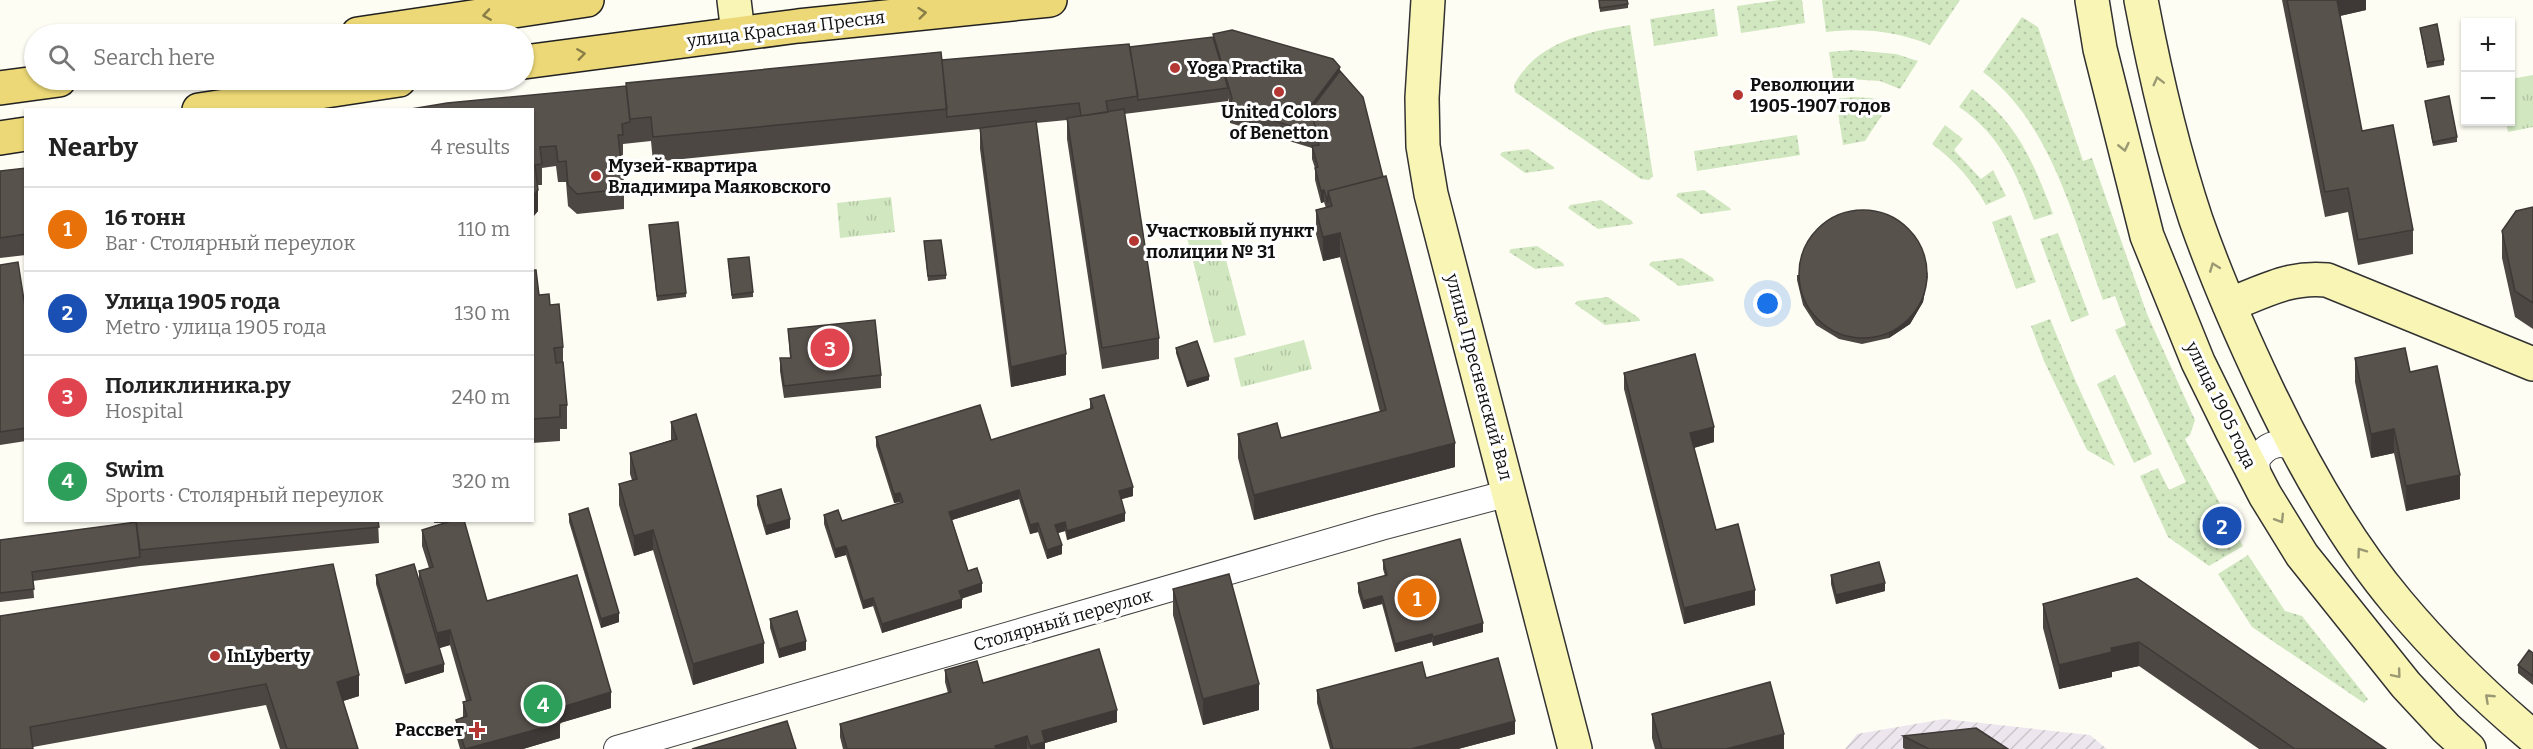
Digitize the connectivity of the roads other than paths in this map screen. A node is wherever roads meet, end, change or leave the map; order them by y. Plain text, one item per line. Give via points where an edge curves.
1 (586, 0) edge
2 (734, 0) edge
3 (1050, 0) edge
4 (1428, 0) edge
5 (2079, 0) edge
6 (2092, 0) edge
7 (2141, 0) edge
8 (425, 24) edge
9 (738, 33) junction
10 (2100, 49) junction
11 (534, 61) edge
12 (24, 85) edge
13 (0, 88) edge
14 (332, 90) edge
15 (212, 108) edge
16 (24, 134) edge
17 (0, 138) edge
18 (2229, 305) junction
19 (2244, 341) junction
20 (2198, 362) junction
21 (2533, 364) edge
22 (2301, 456) junction
23 (2258, 480) junction
24 (1509, 493) junction
25 (2533, 737) edge
26 (617, 749) edge
27 (1575, 749) edge
28 (2469, 749) edge

1 -> 8 main road
2 - 9 main road
9 -> 3 main road, улица Красная Пресня
4 - 24 main road, улица Пресненский Вал via 1422,98 1424,156
5 - 10 main road
6 - 10 main road, улица 1905 года
18 -> 7 main road via 2196,220 2176,151
11 -> 9 main road, улица Красная Пресня
10 -> 20 main road, улица 1905 года via 2147,236
12 - 13 main road
14 - 15 main road
16 - 17 main road
18 - 19 main road
18 - 21 main road via 2293,280 2327,280
19 - 20 main road via 2245,360 2232,374 2213,375
19 - 22 main road
20 - 23 main road, улица 1905 года
22 - 23 street via 2287,444 2268,447 2256,461
25 -> 22 main road via 2452,664 2397,602 2348,536
23 -> 28 main road, улица 1905 года via 2302,555 2365,636
24 - 26 street, Столярный переулок
24 - 27 main road, улица Пресненский Вал

